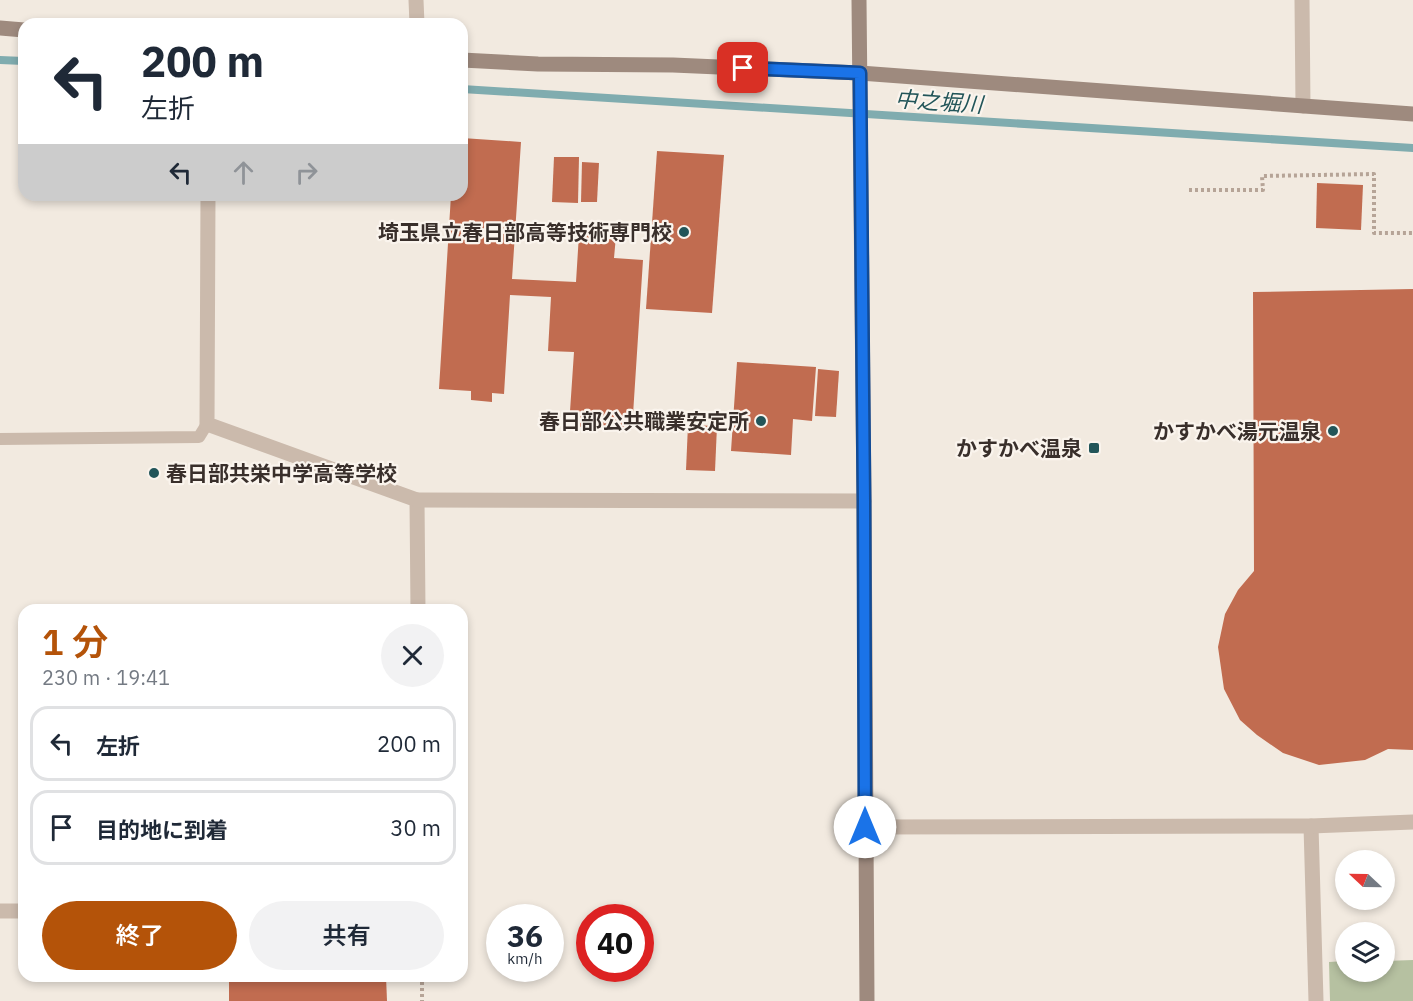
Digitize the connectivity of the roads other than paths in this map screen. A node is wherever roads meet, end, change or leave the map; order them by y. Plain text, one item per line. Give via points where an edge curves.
1 (416, 0) edge
2 (859, 0) edge
3 (1302, 0) edge
4 (417, 18) edge
5 (0, 28) edge
6 (18, 30) edge
7 (468, 60) edge
8 (860, 73) junction
9 (1303, 106) junction
10 (1413, 114) edge
11 (208, 201) edge
12 (207, 424) junction
13 (0, 439) edge
14 (417, 500) junction
15 (864, 501) junction
16 (418, 604) edge
17 (1413, 822) edge
18 (1311, 826) junction
19 (865, 827) junction
20 (0, 911) edge
21 (18, 911) edge
22 (867, 1001) edge
23 (1316, 1001) edge

1 - 4 street
2 - 8 street
3 - 9 street
5 - 6 street
7 - 8 street
8 - 9 street
8 - 15 street
9 - 10 street
11 - 12 street
12 - 13 lane via 199,437
12 - 14 street
14 - 15 street
14 - 16 street
15 - 19 street
17 - 18 street
18 - 19 street
18 - 23 street
19 - 22 street
20 - 21 street

